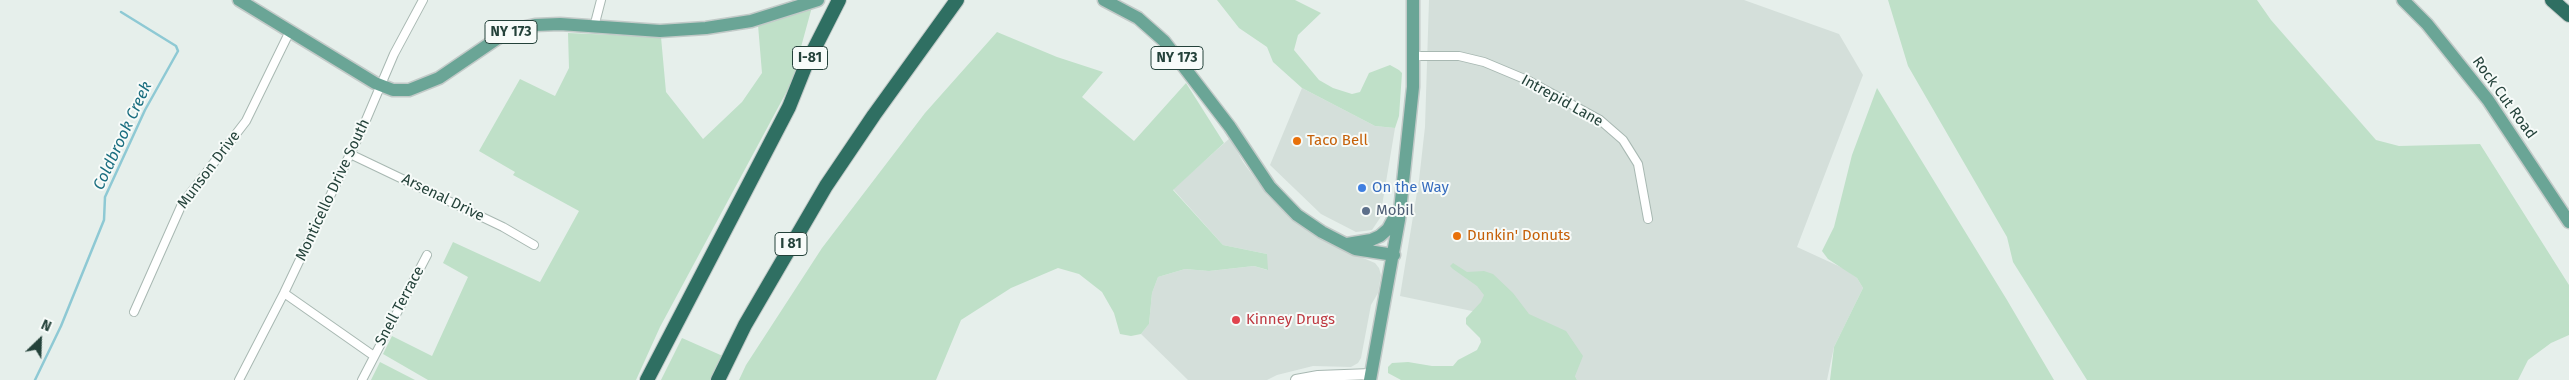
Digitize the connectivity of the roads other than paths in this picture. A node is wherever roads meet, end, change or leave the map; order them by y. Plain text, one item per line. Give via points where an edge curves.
1 (239, 0) edge
2 (423, 0) edge
3 (601, 0) edge
4 (818, 0) edge
5 (958, 0) edge
6 (1104, 0) edge
7 (1414, 0) edge
8 (2402, 0) edge
9 (2552, 0) edge
10 (2562, 0) edge
11 (836, 5) edge
12 (2569, 5) edge
13 (2569, 15) edge
14 (594, 27) junction
15 (290, 31) junction
16 (1414, 56) junction
17 (380, 86) junction
18 (350, 154) junction
19 (1401, 205) junction
20 (1648, 219) dead end
21 (2569, 222) edge
22 (1347, 244) junction
23 (534, 245) dead end
24 (426, 255) dead end
25 (1394, 255) junction
26 (284, 293) junction
27 (134, 312) dead end
28 (374, 356) junction
29 (1370, 377) edge
30 (239, 380) edge
31 (362, 380) edge
32 (647, 380) edge
33 (718, 380) edge
34 (1296, 380) edge

1 - 15 main road, NY 173
2 - 17 street, Monticello Drive South
3 - 14 street
4 - 14 main road, NY 173 via 750,21 706,28
5 - 33 highway, I 81 via 874,114 826,186 745,325
6 - 22 main road, NY 173 via 1138,18 1164,41 1230,127 1270,187 1297,215
7 - 16 main road
8 - 21 main road, Rock Cut Road via 2427,24 2488,100
9 - 13 highway
10 - 12 highway
11 - 32 highway, I-81 via 789,107
14 - 17 main road, NY 173 via 560,24 517,29 418,88 393,90
15 - 17 main road, NY 173
15 - 27 street, Munson Drive via 246,121 182,204
16 - 19 main road
16 - 20 street, Intrepid Lane via 1459,56 1484,62 1527,80 1600,120 1623,140 1638,164
17 - 18 street, Monticello Drive South
18 - 23 street, Arsenal Drive via 503,226
18 - 26 street, Monticello Drive South
19 - 22 main road via 1388,229 1380,236
19 - 25 main road
22 - 25 main road, NY 173
24 - 28 street, Snell Terrace
25 - 29 main road
26 - 28 street
26 - 30 street, Monticello Drive South
28 - 31 street, Snell Terrace
29 - 34 street via 1318,376

